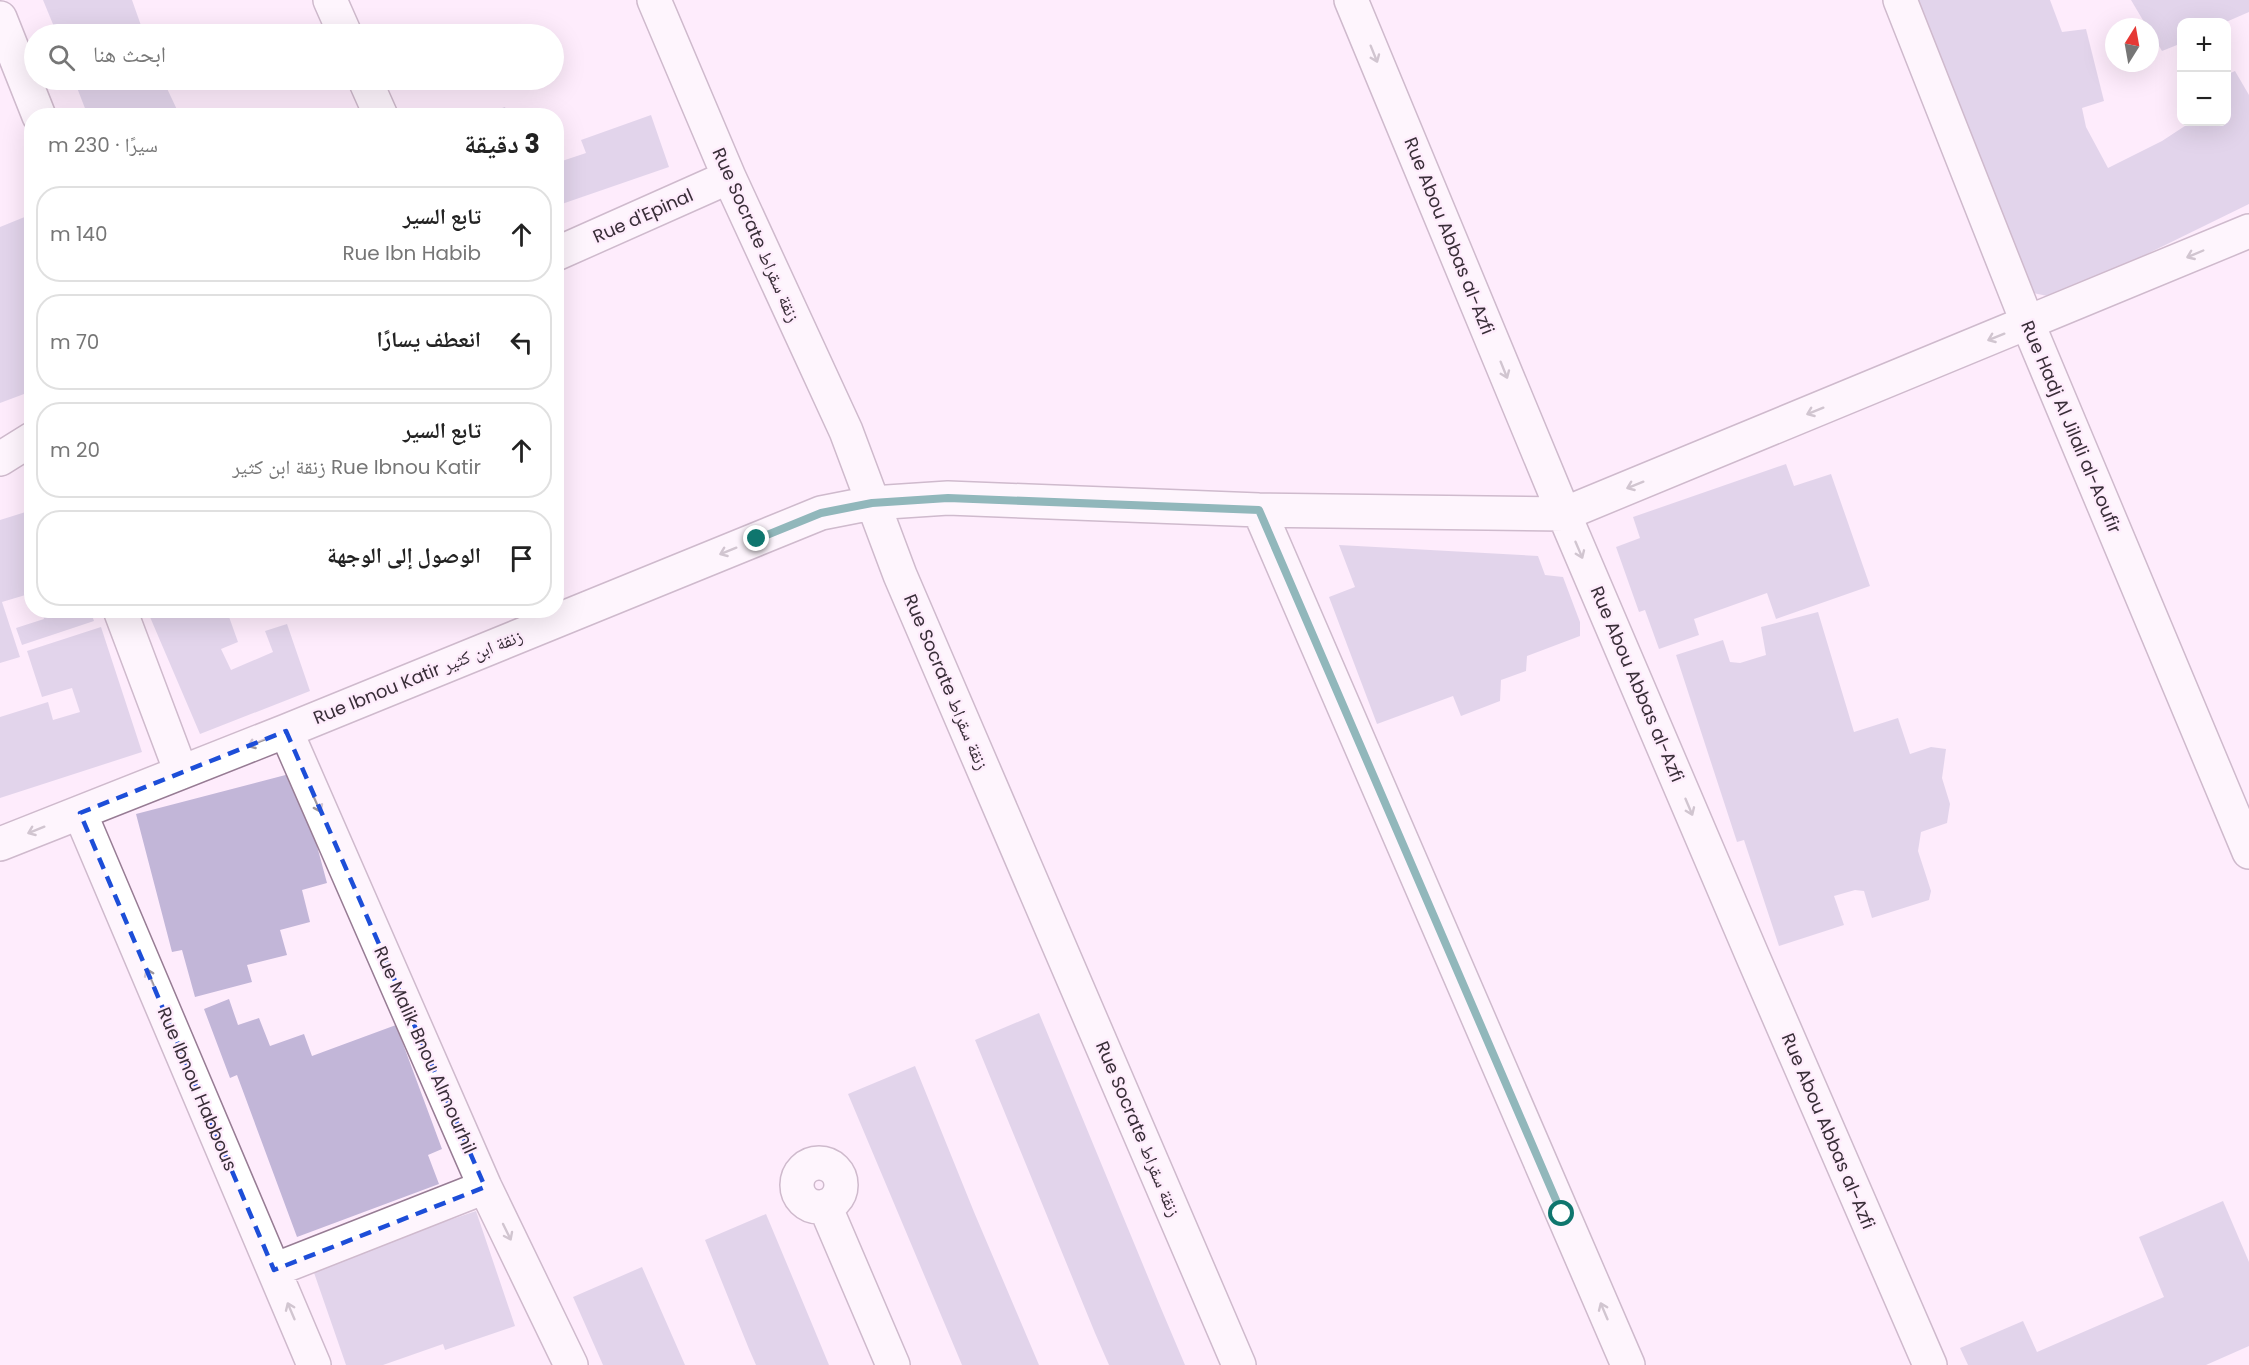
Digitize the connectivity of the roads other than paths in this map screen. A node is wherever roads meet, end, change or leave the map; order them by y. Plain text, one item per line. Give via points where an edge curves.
1 (330, 0) edge
2 (654, 0) edge
3 (1351, 0) edge
4 (1900, 0) edge
5 (0, 19) edge
6 (341, 24) edge
7 (24, 79) edge
8 (29, 90) edge
9 (369, 90) edge
10 (36, 108) edge
11 (377, 108) edge
12 (729, 177) junction
13 (2249, 231) edge
14 (564, 250) edge
15 (2028, 324) junction
16 (24, 444) edge
17 (0, 459) edge
18 (872, 503) junction
19 (1259, 510) junction
20 (1564, 514) junction
21 (123, 618) edge
22 (563, 618) edge
23 (564, 618) edge
24 (286, 731) junction
25 (181, 772) junction
26 (80, 813) junction
27 (0, 844) edge
28 (2249, 852) edge
29 (485, 1187) junction
30 (825, 1206) dead end
31 (274, 1270) junction
32 (314, 1365) edge
33 (571, 1365) edge
34 (893, 1365) edge
35 (1239, 1365) edge
36 (1628, 1365) edge
37 (1930, 1365) edge

1 - 6 street
2 - 12 street, Rue Socrate زنقة سقراط
3 -> 20 street, Rue Abou Abbas al-Azfi
4 - 15 street, Rue Hadj Al Jilali al-Aoufir
5 - 7 street
8 - 10 street
9 - 11 street
12 - 14 street, Rue d'Epinal
12 - 18 street, Rue Socrate زنقة سقراط via 846,431
13 -> 15 street
15 -> 20 street
15 - 28 street, Rue Hadj Al Jilali al-Aoufir
16 - 17 street
18 - 19 street, Rue Ibnou Katir زنقة ابن كثير via 948,498
18 -> 23 street, Rue Ibnou Katir زنقة ابن كثير via 821,513
18 - 35 street, Rue Socrate زنقة سقراط
19 - 20 street, Rue Ibnou Katir زنقة ابن كثير
36 -> 19 street
20 -> 37 street, Rue Abou Abbas al-Azfi
21 - 25 street
22 -> 24 street, Rue Ibnou Katir زنقة ابن كثير
24 -> 25 street, Rue Ibnou Katir زنقة ابن كثير
24 -> 29 street, Rue Malik Bnou Almourhil
25 - 26 street, Rue Ibnou Katir زنقة ابن كثير
26 -> 27 street, Rue Ibnou Katir زنقة ابن كثير
31 -> 26 street, Rue Ibnou Habbous
29 - 31 street
29 -> 33 street, Rue Malik Bnou Almourhil
30 - 34 street
32 -> 31 street, Rue Ibnou Habbous

